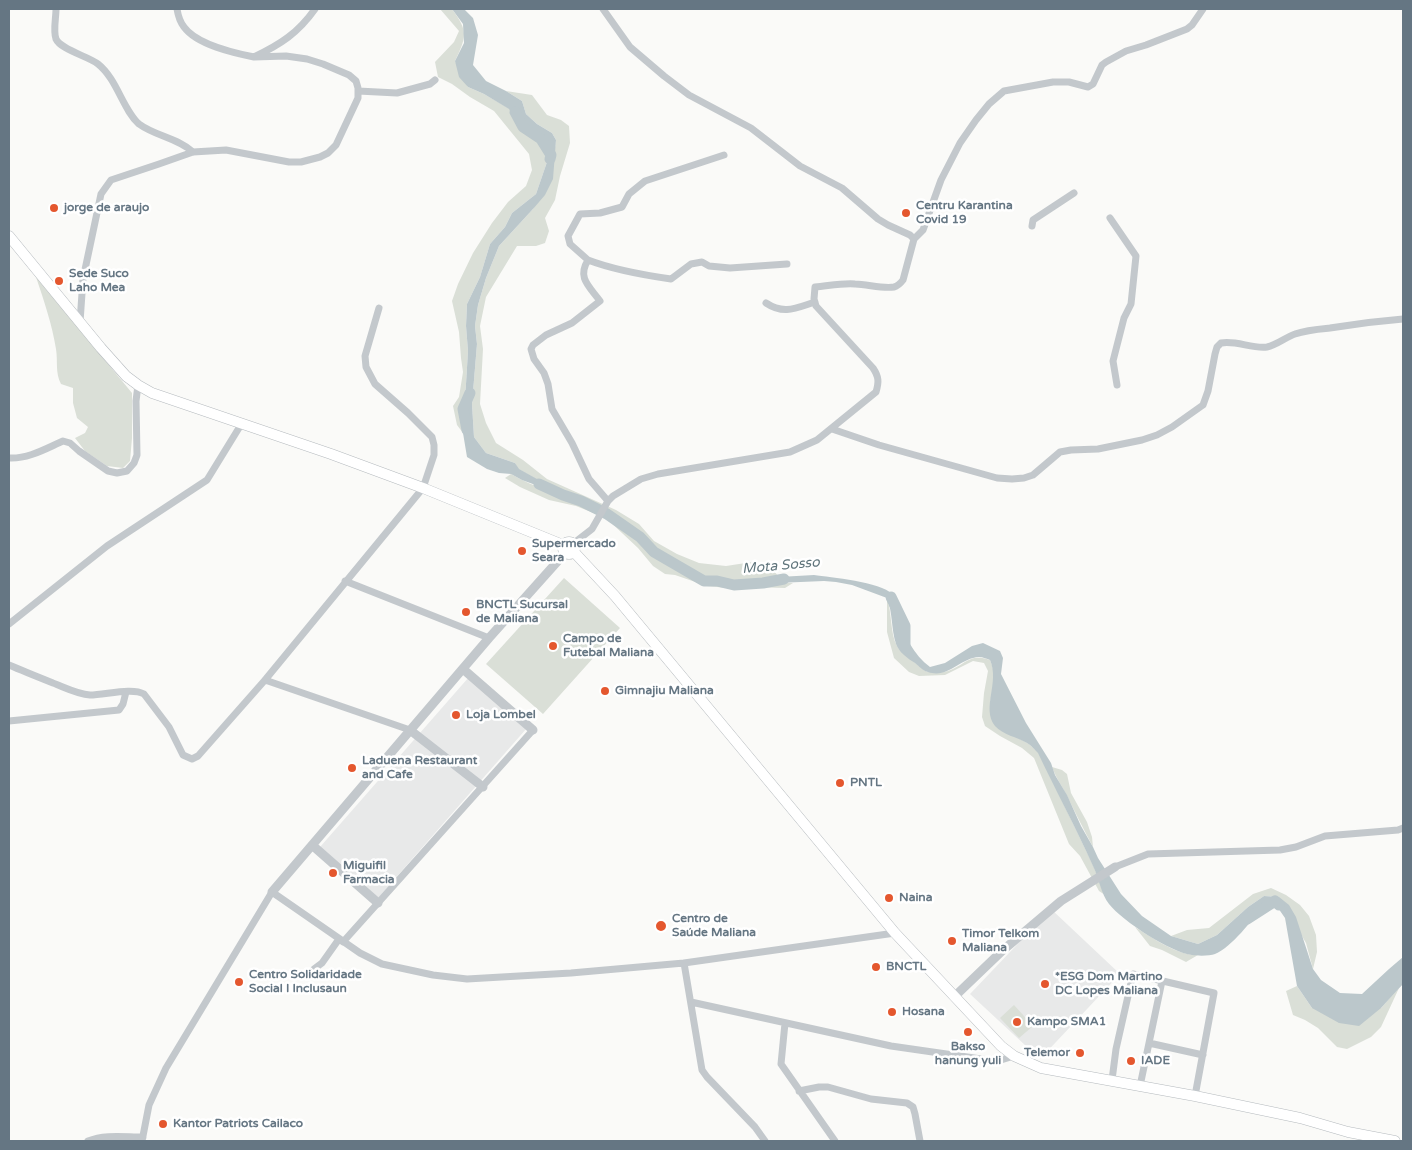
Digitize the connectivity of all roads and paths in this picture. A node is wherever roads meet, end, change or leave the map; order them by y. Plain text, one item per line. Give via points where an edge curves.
1 (56, 9) edge
2 (177, 9) edge
3 (315, 9) edge
4 (603, 9) edge
5 (1203, 9) edge
6 (254, 56) junction
7 (435, 80) dead end
8 (358, 91) junction
9 (193, 152) junction
10 (724, 155) dead end
11 (1074, 194) dead end
12 (1110, 218) dead end
13 (1032, 226) dead end
14 (9, 236) edge
15 (914, 239) junction
16 (588, 260) junction
17 (786, 264) dead end
18 (815, 302) junction
19 (766, 303) dead end
20 (379, 308) dead end
21 (1403, 319) edge
22 (80, 322) junction
23 (138, 385) junction
24 (1117, 385) dead end
25 (242, 423) junction
26 (832, 429) junction
27 (9, 458) edge
28 (423, 488) junction
29 (608, 501) junction
30 (569, 549) junction
31 (346, 581) junction
32 (9, 624) edge
33 (488, 638) junction
34 (9, 665) edge
35 (463, 669) junction
36 (265, 680) junction
37 (126, 692) junction
38 (9, 722) edge
39 (410, 730) junction
40 (533, 730) joint
41 (483, 787) junction
42 (1403, 828) edge
43 (312, 845) junction
44 (1115, 867) joint
45 (272, 892) junction
46 (378, 903) junction
47 (895, 933) junction
48 (341, 940) junction
49 (684, 963) junction
50 (314, 969) dead end
51 (1162, 981) junction
52 (954, 997) junction
53 (691, 1002) junction
54 (785, 1023) junction
55 (1149, 1043) junction
56 (1202, 1055) junction
57 (1014, 1056) junction
58 (1112, 1080) junction
59 (1140, 1086) junction
60 (799, 1091) junction
61 (1195, 1096) junction
62 (142, 1139) edge
63 (88, 1141) edge
64 (765, 1141) edge
65 (835, 1141) edge
66 (920, 1141) edge
67 (1395, 1141) edge

1 - 9 street via 56,39 62,46 99,64 139,124 186,145
2 - 6 street via 185,28 197,38 236,54
3 - 6 street via 294,34
4 - 15 street via 630,47 682,90 751,128 800,166 842,188 878,219
5 - 15 street via 1187,29 1126,51 1102,65 1093,84 1088,87 1053,82 1004,91 989,104 960,143 941,180 923,230
6 - 8 street via 286,56 323,64 349,75 356,81
7 - 8 street via 397,93
8 - 9 street via 356,104 336,145 320,157 289,162 226,150
9 - 22 street via 107,184 101,194 84,279
10 - 16 street via 645,181 629,194 622,207 580,214 568,236 570,244
11 - 13 street via 1033,220
12 - 24 street via 1136,256 1131,304 1124,318 1113,362
14 - 22 main road
15 - 18 street via 903,280 896,287 841,284 815,287
16 - 17 street via 640,275 671,279 691,264 702,262 730,268
16 - 29 street via 583,276 600,301 572,323 533,344 531,350 548,384 552,409 589,479
18 - 19 street via 783,310
18 - 26 street via 873,368 879,383 876,392
20 - 28 street via 365,356 366,367 374,384 432,437 434,455
21 - 26 street via 1314,330 1295,334 1267,347 1221,343 1214,354 1203,404 1172,428 1142,440 1060,452 1033,475 1024,478 997,478
22 - 23 main road via 126,376
23 - 25 main road via 152,393
23 - 27 street via 136,455 127,471 108,471 63,441 29,456
25 - 28 main road
25 - 32 street via 207,480 107,546
26 - 29 street via 790,452 642,479
28 - 30 main road
28 - 31 street
29 - 30 street via 592,529
30 - 33 street
30 - 47 main road via 615,596
31 - 33 street
31 - 36 street
33 - 35 street
34 - 37 street via 88,695
35 - 39 street
35 - 40 street
36 - 37 street via 198,756 192,758 183,755 170,727 144,694
36 - 39 street
37 - 38 street via 119,710
39 - 41 street
39 - 43 street
40 - 41 street
41 - 46 street
42 - 44 street via 1324,836 1280,850 1148,854
43 - 45 street
43 - 46 street
44 - 52 street via 1054,907
45 - 48 street
45 - 62 street via 166,1068 149,1105
46 - 48 street
47 - 49 street
47 - 52 main road
48 - 49 street via 382,964 467,979
48 - 50 street
49 - 53 street
51 - 55 street
51 - 56 street via 1214,993
51 - 58 street via 1133,974
52 - 57 main road
53 - 54 street
53 - 64 street via 702,1070
54 - 57 street via 891,1046 988,1060
54 - 60 street via 781,1064
55 - 56 street
55 - 59 street
56 - 61 street
57 - 58 main road via 1041,1068
58 - 59 main road
59 - 61 main road
60 - 65 street
60 - 66 street via 828,1087 871,1099 907,1103 913,1106
61 - 67 main road
62 - 63 street via 113,1136

